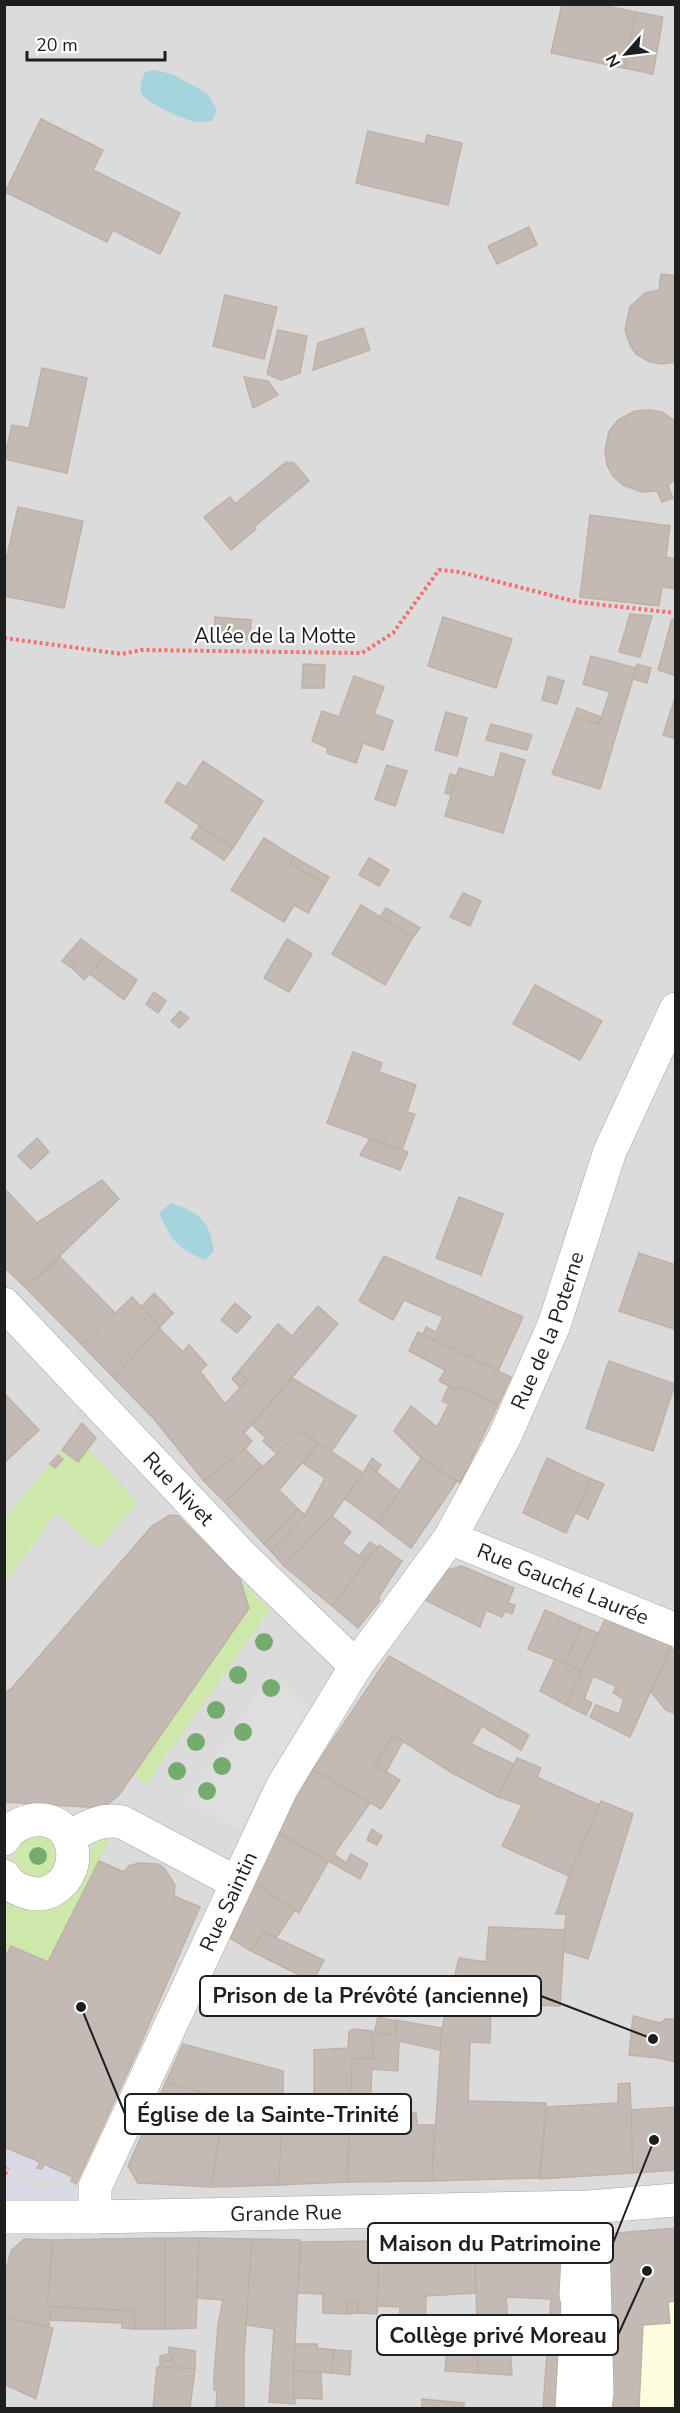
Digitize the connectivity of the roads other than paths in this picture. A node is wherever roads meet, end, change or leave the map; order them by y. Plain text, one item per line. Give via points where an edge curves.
1 (675, 1009) edge
2 (4, 1304) edge
3 (450, 1538) junction
4 (675, 1630) edge
5 (382, 1632) joint
6 (356, 1666) junction
7 (69, 1837) junction
8 (4, 1839) edge
9 (4, 1875) edge
10 (237, 1883) junction
11 (675, 2200) edge
12 (4, 2217) edge
13 (95, 2217) junction
14 (586, 2236) junction
15 (572, 2409) edge
16 (583, 2409) edge
17 (595, 2409) edge

1 - 3 street, Rue de la Poterne via 610,1151 554,1325 504,1438
2 - 6 street, Rue Nivet via 242,1556
3 - 4 street, Rue Gauché Laurée
3 - 5 street, Rue de la Poterne
5 - 6 street, Rue Saintin
6 - 10 street, Rue Saintin via 282,1787
7 - 8 street via 52,1823 39,1820 26,1821
7 - 9 street via 74,1858 63,1884 33,1895 15,1888
7 - 10 street via 92,1824 122,1822
10 - 13 street, Rue Saintin via 94,2187
11 - 13 street, Grande Rue via 588,2207
12 - 13 street, Grande Rue
14 - 15 street via 579,2237
14 - 16 street
14 - 17 street via 593,2235

